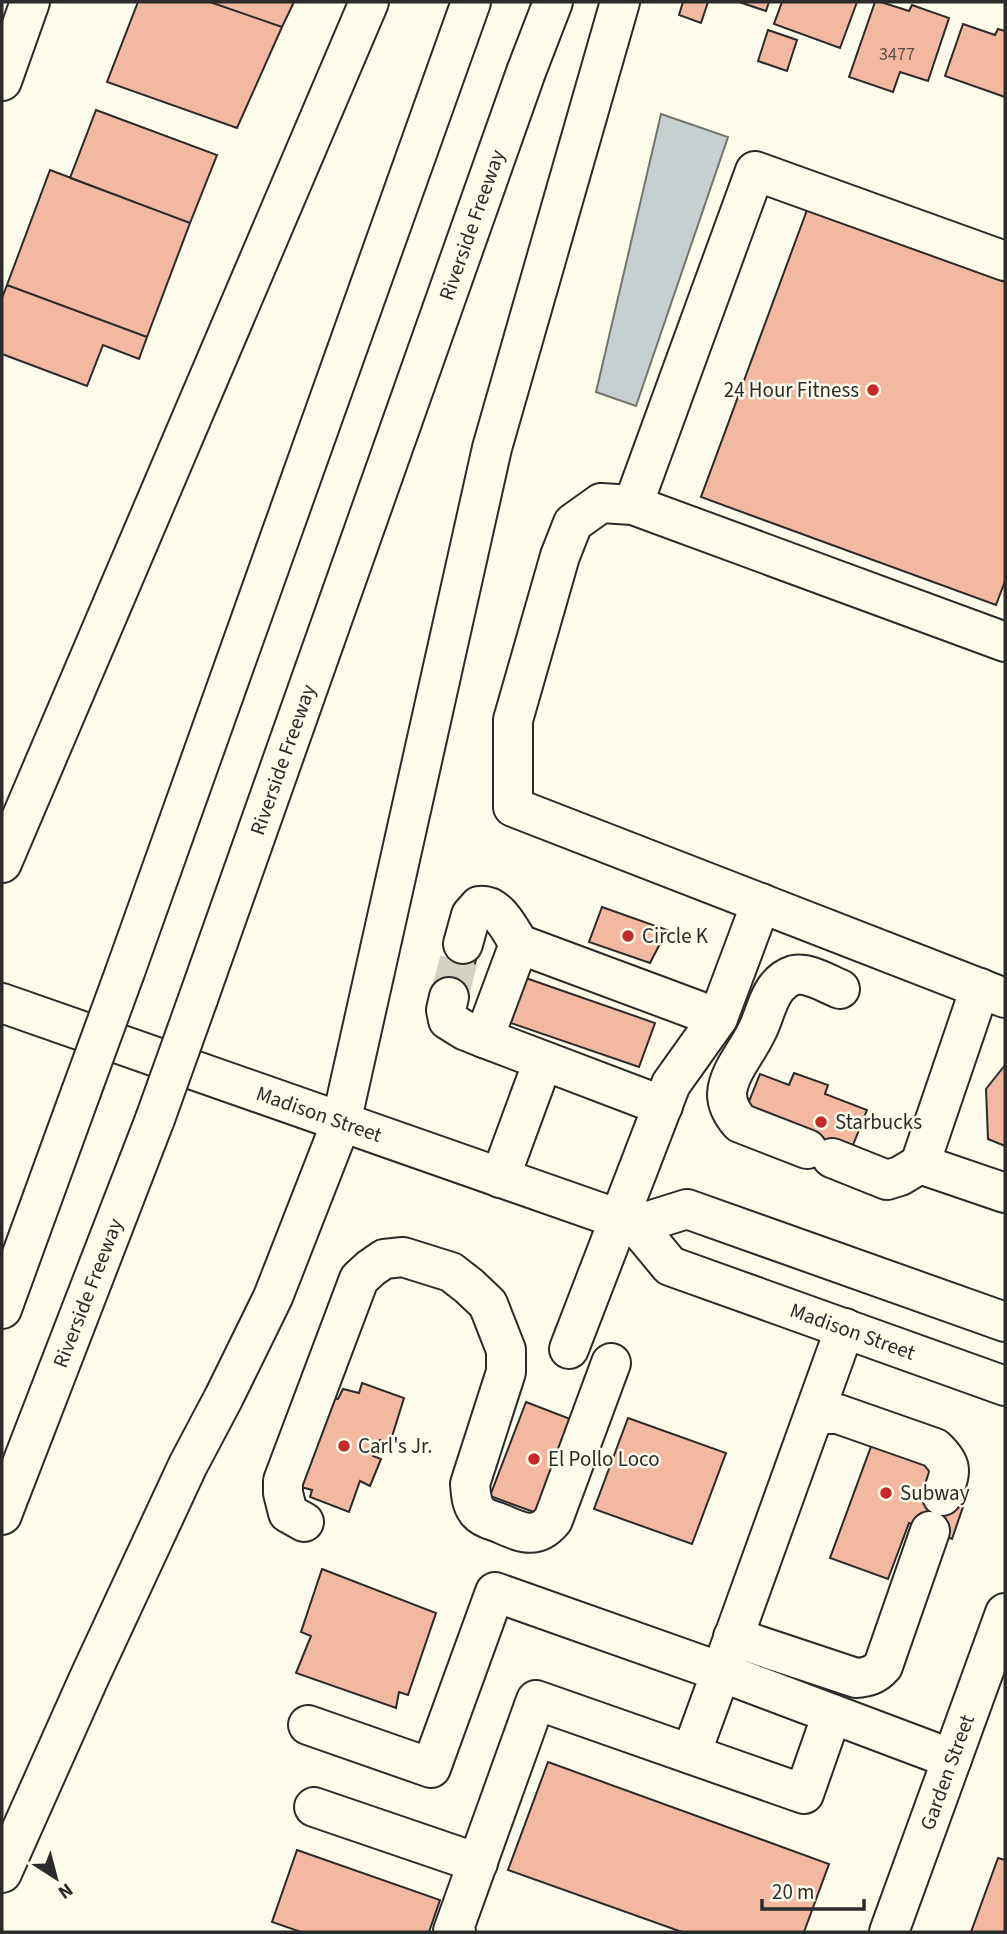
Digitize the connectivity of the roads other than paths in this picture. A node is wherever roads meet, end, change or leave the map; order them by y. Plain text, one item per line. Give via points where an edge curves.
1 (30, 2) edge
2 (369, 2) edge
3 (471, 2) edge
4 (553, 2) edge
5 (620, 2) edge
6 (2, 81) edge
7 (1005, 261) edge
8 (632, 505) junction
9 (1005, 642) edge
10 (2, 863) edge
11 (761, 903) junction
12 (463, 944) tunnel mouth
13 (519, 944) junction
14 (840, 989) dead end
15 (992, 993) edge
16 (449, 997) tunnel mouth
17 (2, 1003) edge
18 (718, 1018) junction
19 (484, 1038) junction
20 (543, 1061) junction
21 (663, 1106) junction
22 (341, 1123) junction
23 (920, 1164) junction
24 (500, 1178) junction
25 (1005, 1193) edge
26 (627, 1222) junction
27 (2, 1309) edge
28 (1005, 1322) edge
29 (845, 1328) junction
30 (569, 1349) dead end
31 (611, 1363) dead end
32 (1005, 1385) edge
33 (814, 1414) junction
34 (2, 1515) edge
35 (304, 1522) dead end
36 (1005, 1613) edge
37 (733, 1637) junction
38 (998, 1654) edge
39 (721, 1672) junction
40 (832, 1714) junction
41 (308, 1724) dead end
42 (691, 1754) junction
43 (953, 1759) junction
44 (314, 1807) dead end
45 (478, 1863) junction
46 (2, 1874) edge
47 (456, 1932) edge
48 (889, 1932) edge

1 - 6 main road
2 - 10 main road
3 - 27 main road, bridge
4 - 34 main road, Riverside Freeway, bridge via 155,1119
5 - 22 main road via 492,448
7 - 8 main road via 755,170
8 - 9 main road
8 - 11 main road via 601,503 573,523 564,545 513,720 513,807
11 - 15 main road
11 - 18 main road
12 - 13 main road via 471,915 485,905 497,912
13 - 18 main road
13 - 19 main road
14 - 23 main road via 805,975 793,975 775,989 730,1081 727,1095 733,1116 740,1123 887,1180
15 - 23 main road
16 - 19 main road via 448,1020
17 - 22 main road, Madison Street
18 - 21 main road via 671,1084
19 - 20 main road
20 - 21 main road
20 - 24 main road
21 - 26 main road
22 - 24 main road, Madison Street
22 - 46 main road via 273,1297 188,1465
23 - 25 main road
24 - 26 main road, Madison Street
26 - 28 main road via 687,1209
26 - 29 main road, Madison Street via 670,1266
26 - 30 main road
29 - 32 main road, Madison Street
29 - 33 main road
31 - 35 main road via 547,1527 526,1534 478,1514 470,1484 506,1372 506,1350 488,1304 470,1286 450,1272 403,1256 384,1259 359,1279 283,1481 288,1513
33 - 37 main road
33 - 37 main road via 838,1414 935,1448 947,1460 950,1474 883,1666 877,1673 856,1678
36 - 38 main road, Garden Street
37 - 39 main road
38 - 43 main road, Garden Street
39 - 40 main road
39 - 41 main road via 495,1592 431,1768
39 - 42 main road
40 - 42 main road via 804,1794
40 - 43 main road
42 - 45 main road via 536,1700
43 - 48 main road, Garden Street
44 - 45 main road
45 - 47 main road

